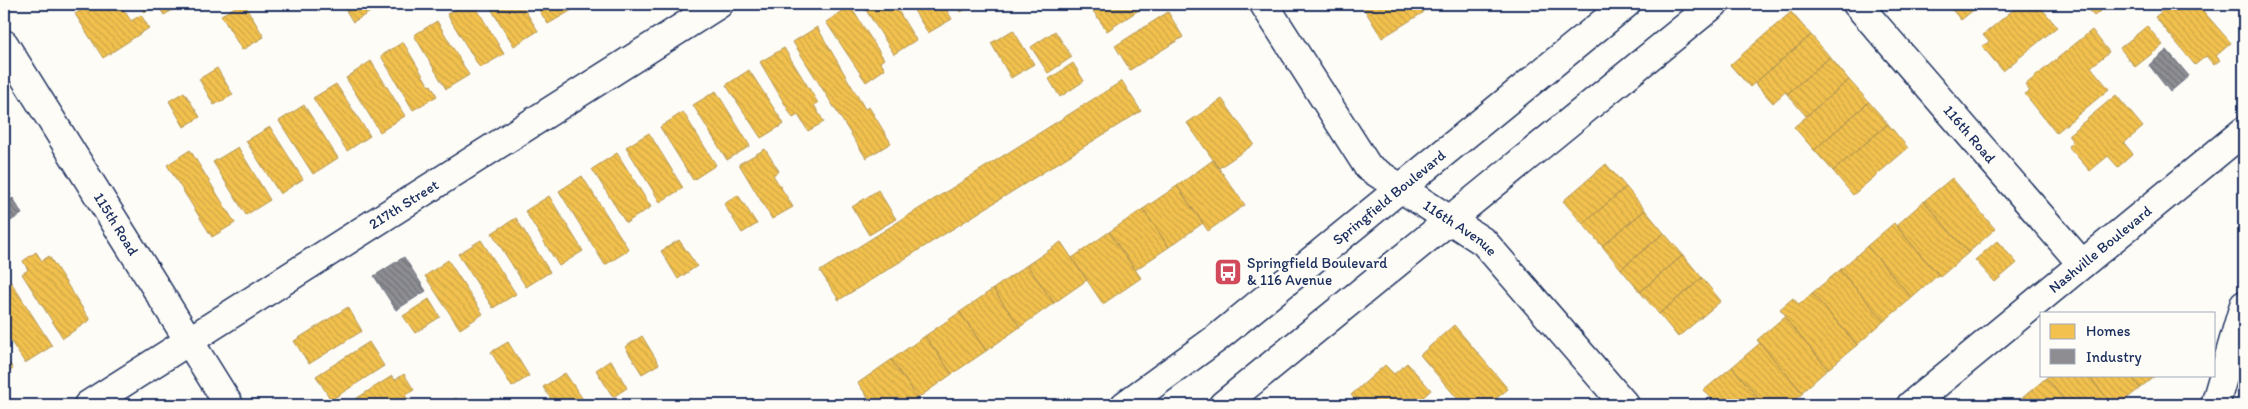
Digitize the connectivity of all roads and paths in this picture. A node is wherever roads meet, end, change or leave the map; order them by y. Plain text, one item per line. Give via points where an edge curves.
1 (720, 4) edge
2 (1264, 4) edge
3 (1626, 4) edge
4 (1714, 4) edge
5 (1857, 4) edge
6 (4, 44) edge
7 (2244, 131) edge
8 (1400, 189) junction
9 (1449, 220) junction
10 (2082, 264) junction
11 (2244, 305) edge
12 (189, 341) junction
13 (88, 405) edge
14 (229, 405) edge
15 (1125, 405) edge
16 (1223, 405) edge
17 (1625, 405) edge
18 (1911, 405) edge
19 (2215, 405) edge

1 - 12 street, 217th Street
2 - 8 street, 116th Avenue via 1368,167
3 - 8 street, Springfield Boulevard
4 - 9 street
5 - 10 street, 116th Road
6 - 12 street, 115th Road
7 - 10 street, Nashville Boulevard
8 - 9 street, 116th Avenue
8 - 15 street, Springfield Boulevard via 1217,338
9 - 16 street
9 - 17 street, 116th Avenue via 1484,242
10 - 18 street, Nashville Boulevard
11 - 19 street
12 - 13 street, 217th Street
12 - 14 street, 115th Road

